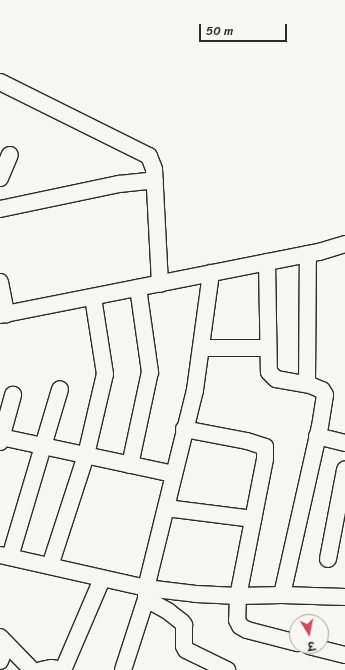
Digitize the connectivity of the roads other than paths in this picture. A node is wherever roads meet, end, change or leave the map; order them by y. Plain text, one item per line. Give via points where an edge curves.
1 (0, 82) edge
2 (10, 156) dead end
3 (0, 178) edge
4 (155, 180) junction
5 (0, 209) edge
6 (345, 244) edge
7 (308, 254) junction
8 (267, 262) junction
9 (211, 274) junction
10 (0, 282) edge
11 (160, 284) junction
12 (138, 288) junction
13 (93, 297) junction
14 (3, 315) edge
15 (202, 348) junction
16 (268, 348) junction
17 (306, 384) junction
18 (60, 389) dead end
19 (13, 395) dead end
20 (184, 429) junction
21 (317, 436) junction
22 (1, 439) edge
23 (345, 443) edge
24 (43, 446) junction
25 (86, 456) junction
26 (130, 465) junction
27 (345, 470) edge
28 (174, 474) junction
29 (166, 508) junction
30 (253, 519) junction
31 (5, 556) edge
32 (328, 559) dead end
33 (50, 566) junction
34 (102, 579) junction
35 (146, 594) junction
36 (282, 595) junction
37 (238, 596) junction
38 (345, 597) edge
39 (3, 640) edge
40 (289, 641) edge
41 (329, 651) edge
42 (345, 655) edge
43 (0, 661) edge
44 (32, 670) edge
45 (41, 670) edge
46 (63, 670) edge
47 (123, 670) edge
48 (227, 670) edge

1 - 4 street via 149,156 153,161
2 - 3 street
4 - 5 street via 118,184
4 - 11 street
6 - 7 street
7 - 8 street
7 - 17 street
8 - 9 street
8 - 16 street
9 - 11 street
9 - 15 street
10 - 14 street
11 - 12 street
12 - 13 street
12 - 26 street via 150,372
13 - 14 street
13 - 25 street via 105,374
15 - 16 street
15 - 20 street via 195,390
16 - 17 street via 269,372 272,376 276,379
17 - 21 street via 324,392
18 - 24 street
19 - 22 street
20 - 28 street
20 - 30 street via 265,447
21 - 23 street
21 - 36 street
22 - 24 street
24 - 25 street
24 - 31 street
25 - 26 street
25 - 33 street
26 - 28 street
27 - 32 street
28 - 29 street
29 - 30 street
29 - 35 street
30 - 37 street
31 - 33 street
33 - 34 street
34 - 35 street
34 - 46 street
35 - 37 street
35 - 47 street
35 - 48 street via 182,622 186,650
36 - 37 street
36 - 38 street
37 - 40 street via 237,617 240,626
39 - 43 street
39 - 44 street
41 - 42 street
45 - 46 street

